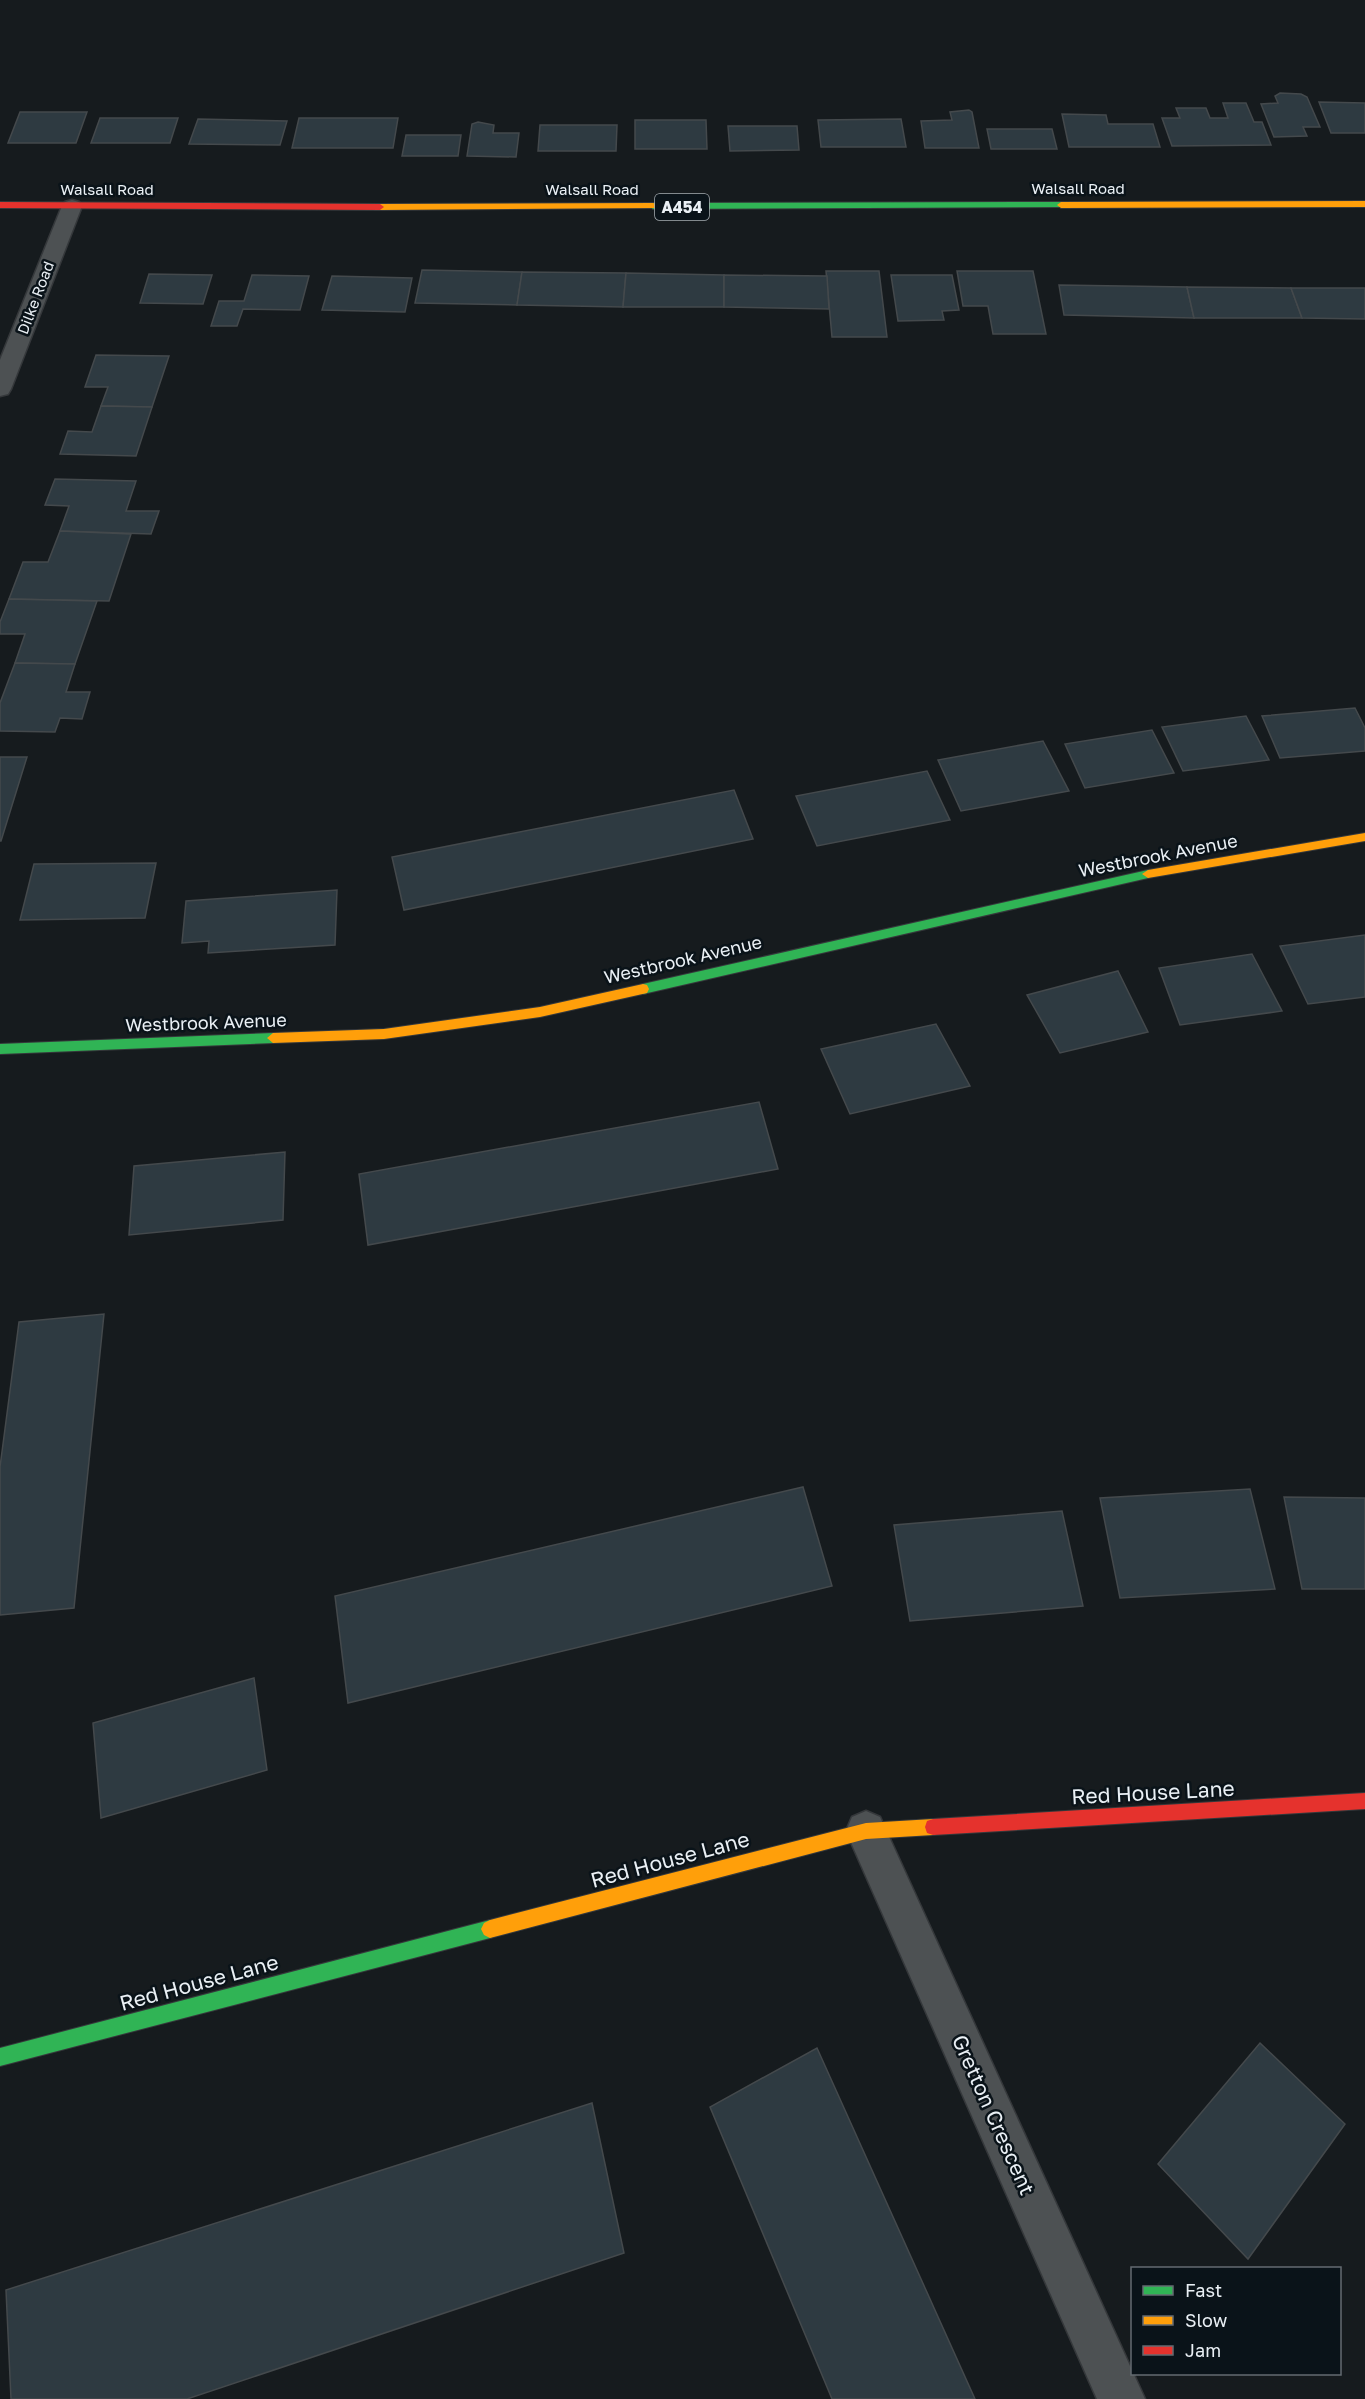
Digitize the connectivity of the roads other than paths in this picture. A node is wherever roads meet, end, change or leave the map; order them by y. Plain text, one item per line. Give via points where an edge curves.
1 (1365, 204) edge
2 (0, 205) edge
3 (72, 206) junction
4 (0, 389) edge
5 (1365, 837) edge
6 (0, 1049) edge
7 (1365, 1801) edge
8 (867, 1831) junction
9 (0, 2057) edge
10 (1120, 2399) edge

1 - 3 street, Walsall Road / A454
2 - 3 street, Walsall Road / A454
3 - 4 street, Dilke Road
5 - 6 street, Westbrook Avenue via 1137,876 540,1012 384,1034
7 - 8 street, Red House Lane
8 - 9 street, Red House Lane
8 - 10 street, Gretton Crescent

